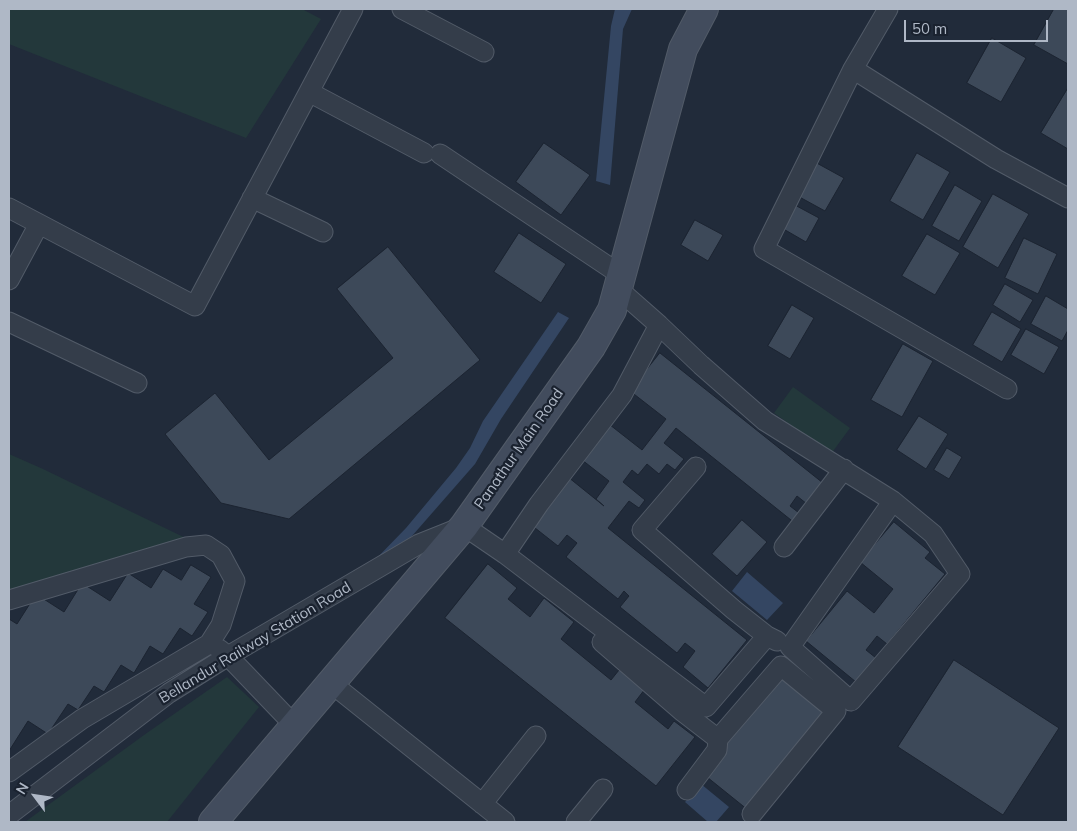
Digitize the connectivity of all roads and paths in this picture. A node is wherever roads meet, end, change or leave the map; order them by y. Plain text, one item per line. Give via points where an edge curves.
1 (353, 9) edge
2 (402, 9) edge
3 (704, 9) edge
4 (888, 9) edge
5 (484, 52) dead end
6 (853, 69) junction
7 (309, 92) junction
8 (252, 198) junction
9 (1068, 198) edge
10 (9, 208) edge
11 (39, 224) junction
12 (323, 232) dead end
13 (9, 280) edge
14 (619, 282) junction
15 (9, 322) edge
16 (659, 325) junction
17 (137, 383) dead end
18 (1007, 389) dead end
19 (696, 467) dead end
20 (844, 469) junction
21 (893, 501) junction
22 (461, 529) junction
23 (784, 547) dead end
24 (506, 554) junction
25 (9, 600) edge
26 (766, 636) junction
27 (209, 644) junction
28 (790, 647) junction
29 (228, 656) junction
30 (331, 683) junction
31 (295, 726) junction
32 (536, 736) dead end
33 (718, 738) junction
34 (9, 772) edge
35 (603, 789) dead end
36 (686, 790) dead end
37 (482, 804) junction
38 (752, 814) dead end
39 (9, 815) edge
40 (212, 822) edge
41 (505, 822) edge
42 (576, 822) edge

1 - 7 street
2 - 5 street
3 - 14 street, Panathur Main Road via 683,49
4 - 6 street
6 - 9 street via 996,159
6 - 18 street via 764,249
7 - 8 street
7 - 14 street via 432,154
8 - 11 street via 195,306
8 - 12 street
10 - 11 street
11 - 13 street
14 - 16 street
14 - 22 street, Panathur Main Road via 612,310 591,347
15 - 17 street
16 - 20 street via 765,421
16 - 24 street via 622,395 539,504
19 - 26 street via 642,530
20 - 21 street
20 - 23 street
21 - 28 street
21 - 28 street via 933,534 960,574 851,702
22 - 24 street
22 - 29 street, Bellandur Railway Station Road via 419,544
22 - 30 street, Panathur Main Road
22 - 33 street
24 - 26 street via 706,707
25 - 27 street via 186,547 206,545 222,555 236,581 221,625
26 - 28 street
27 - 29 street
27 - 34 street via 82,719
29 - 31 street
29 - 39 street, Bellandur Railway Station Road via 169,693
30 - 31 street, Panathur Main Road
30 - 37 street
31 - 40 street, Panathur Main Road
32 - 37 street
33 - 36 street via 716,750
33 - 38 street via 781,666 836,711
35 - 42 street
37 - 41 street

